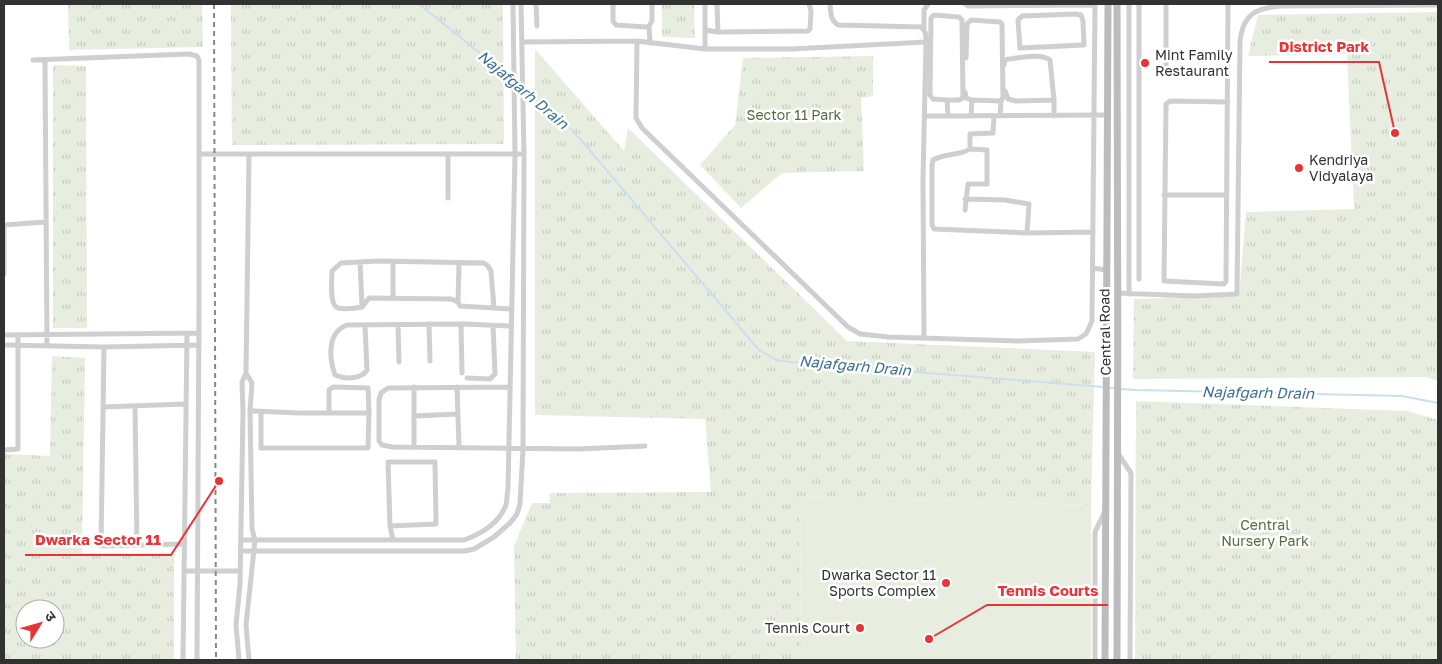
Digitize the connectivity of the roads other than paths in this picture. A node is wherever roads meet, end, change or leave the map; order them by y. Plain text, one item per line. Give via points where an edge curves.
1 (512, 4) edge
2 (521, 4) edge
3 (536, 4) edge
4 (613, 4) edge
5 (652, 4) edge
6 (705, 4) edge
7 (718, 4) edge
8 (809, 4) edge
9 (830, 4) edge
10 (928, 4) edge
11 (964, 4) edge
12 (1108, 4) edge
13 (1117, 4) edge
14 (1129, 4) edge
15 (1139, 4) edge
16 (1166, 4) edge
17 (1228, 4) edge
18 (1095, 5) edge
19 (1357, 5) edge
20 (1370, 5) edge
21 (1438, 5) edge
22 (1267, 6) edge
23 (537, 26) dead end
24 (649, 26) junction
25 (924, 29) junction
26 (705, 30) junction
27 (718, 32) junction
28 (522, 42) junction
29 (637, 42) junction
30 (926, 42) junction
31 (650, 43) junction
32 (1084, 45) junction
33 (1095, 45) junction
34 (705, 49) junction
35 (33, 60) dead end
36 (45, 60) junction
37 (1228, 71) junction
38 (1129, 88) junction
39 (1139, 88) junction
40 (947, 100) junction
41 (972, 100) junction
42 (1054, 100) junction
43 (1001, 101) junction
44 (1228, 102) junction
45 (1094, 115) junction
46 (1106, 115) junction
47 (925, 116) junction
48 (948, 116) junction
49 (970, 116) junction
50 (997, 116) junction
51 (1054, 116) junction
52 (970, 148) junction
53 (199, 154) junction
54 (448, 154) junction
55 (514, 154) junction
56 (524, 154) junction
57 (249, 155) junction
58 (1164, 194) junction
59 (1226, 195) junction
60 (448, 198) dead end
61 (965, 199) junction
62 (965, 210) dead end
63 (1129, 215) junction
64 (1139, 216) junction
65 (45, 222) junction
66 (4, 225) edge
67 (1093, 232) junction
68 (1028, 233) junction
69 (360, 262) junction
70 (393, 262) junction
71 (459, 263) junction
72 (1092, 268) junction
73 (1106, 270) junction
74 (4, 274) edge
75 (1139, 279) dead end
76 (1117, 293) junction
77 (1129, 294) junction
78 (393, 299) junction
79 (458, 302) junction
80 (362, 307) junction
81 (494, 308) junction
82 (511, 310) junction
83 (429, 324) junction
84 (461, 324) junction
85 (366, 325) junction
86 (398, 325) junction
87 (493, 325) junction
88 (511, 326) junction
89 (187, 333) junction
90 (199, 333) junction
91 (4, 335) edge
92 (18, 335) junction
93 (47, 335) junction
94 (924, 337) junction
95 (187, 344) junction
96 (4, 345) edge
97 (18, 345) junction
98 (47, 345) junction
99 (199, 345) junction
100 (104, 347) junction
101 (430, 361) dead end
102 (399, 362) dead end
103 (246, 373) junction
104 (462, 373) dead end
105 (467, 378) dead end
106 (414, 387) junction
107 (457, 387) junction
108 (510, 387) junction
109 (186, 404) junction
110 (135, 406) junction
111 (103, 407) junction
112 (250, 411) junction
113 (261, 412) junction
114 (328, 413) junction
115 (369, 413) junction
116 (458, 414) junction
117 (414, 416) junction
118 (645, 446) dead end
119 (414, 448) junction
120 (459, 448) junction
121 (509, 448) junction
122 (523, 449) junction
123 (4, 450) edge
124 (1119, 455) junction
125 (1106, 510) junction
126 (390, 526) junction
127 (241, 540) junction
128 (255, 540) junction
129 (393, 540) junction
130 (184, 544) junction
131 (137, 545) junction
132 (241, 551) junction
133 (254, 551) junction
134 (184, 571) junction
135 (240, 571) junction
136 (197, 572) junction
137 (183, 660) edge
138 (196, 660) edge
139 (240, 660) edge
140 (249, 660) edge
141 (1095, 660) edge
142 (1106, 660) edge
143 (1118, 660) edge
144 (1130, 660) edge

1 - 55 street
2 - 28 street
3 - 23 street
4 - 24 street via 616,26
5 - 24 street
6 - 26 street
7 - 27 street
8 - 27 street via 812,11 808,31
9 - 25 street via 831,16 838,25
10 - 25 street via 924,10
11 - 18 street
12 - 46 main road, Central Road
13 - 76 main road, Central Road
14 - 38 street
15 - 39 street
16 - 37 street via 1166,68 1186,72
17 - 37 street
18 - 33 street
19 - 20 street
19 - 22 street
20 - 21 street
22 - 77 street via 1248,17 1242,27 1240,41 1237,294
24 - 31 street
25 - 30 street
26 - 27 street
26 - 34 street
28 - 29 street
28 - 56 street
29 - 31 street
29 - 94 street via 636,118 642,128 848,327 860,334
30 - 34 street via 791,49
30 - 47 street
31 - 34 street
32 - 32 street via 1081,15 1019,18 1020,48
32 - 33 street
33 - 45 street
35 - 36 street
36 - 53 street via 197,56 200,66
36 - 65 street
37 - 44 street
38 - 39 street
38 - 63 street
39 - 64 street
40 - 40 street via 933,99 930,95 931,18 934,15 962,20 963,98
40 - 48 street
41 - 43 street
41 - 43 street via 965,96 966,24 971,20 1002,24
41 - 49 street
42 - 42 street via 1050,60 1038,57 1005,60 1005,94 1008,99
42 - 51 street
43 - 50 street
44 - 58 street via 1167,102
44 - 59 street
45 - 46 street
45 - 51 street
45 - 67 street
46 - 73 main road, Central Road
47 - 48 street
47 - 94 street
48 - 49 street
49 - 50 street
50 - 51 street
50 - 52 street via 993,133 970,134
52 - 61 street via 987,150 987,184 968,184
52 - 68 street via 964,153 934,160 934,229
53 - 57 street
53 - 90 street
54 - 55 street
54 - 57 street
54 - 60 street
55 - 56 street
55 - 82 street
56 - 122 street
57 - 103 street
58 - 59 street
58 - 59 street via 1164,281 1224,284
61 - 62 street
61 - 68 street via 1027,203
63 - 64 street
63 - 77 street
64 - 75 street
65 - 66 street
65 - 93 street
66 - 74 street
67 - 68 street
67 - 72 street
69 - 70 street
69 - 80 street
69 - 80 street via 341,263 332,271 332,302 339,309
70 - 71 street
70 - 78 street
71 - 79 street
71 - 81 street via 484,263 488,266
72 - 73 street
72 - 94 street via 1092,321 1081,338 1018,341
73 - 125 main road, Central Road
76 - 77 street
76 - 124 main road, Central Road
78 - 79 street via 451,299
78 - 80 street via 369,298
79 - 81 street via 460,306
81 - 82 street
82 - 88 street
83 - 84 street
83 - 86 street
83 - 101 street
84 - 87 street
84 - 104 street
85 - 85 street via 347,325 335,334 331,346 335,375 361,377 367,370
85 - 86 street
86 - 102 street
87 - 88 street
87 - 105 street via 495,374 490,378
88 - 108 street
89 - 90 street
89 - 93 street
89 - 95 street
90 - 99 street
91 - 92 street
92 - 93 street
92 - 97 street
93 - 98 street
95 - 99 street
95 - 100 street
95 - 109 street
96 - 97 street
97 - 98 street
97 - 123 street via 18,450
98 - 100 street
99 - 136 street
100 - 111 street
103 - 112 street via 252,383
103 - 127 street via 242,382
106 - 107 street
106 - 117 street
106 - 119 street via 388,388 381,393 379,400 379,441 386,447
107 - 108 street
107 - 116 street
108 - 121 street
109 - 110 street
109 - 130 street
110 - 111 street
110 - 131 street
111 - 131 street via 101,546
112 - 113 street
112 - 128 street via 252,529
113 - 114 street
113 - 115 street via 261,448 368,448
114 - 115 street
114 - 115 street via 328,394 332,387 368,388
116 - 117 street
116 - 120 street
117 - 119 street
118 - 122 street
119 - 120 street
120 - 121 street
121 - 122 street
121 - 129 street via 506,505 489,528 464,540
122 - 133 street via 517,514 494,537 474,549
124 - 143 main road, Central Road
124 - 144 street via 1131,473
125 - 141 street via 1095,532
125 - 142 main road, Central Road
126 - 126 street via 436,524 435,462 388,462
126 - 129 street
127 - 128 street
127 - 132 street
128 - 129 street
128 - 133 street
130 - 131 street
130 - 134 street
132 - 133 street
132 - 135 street
133 - 140 street via 246,625
134 - 136 street
134 - 137 street
135 - 136 street
135 - 139 street via 236,625
136 - 138 street

